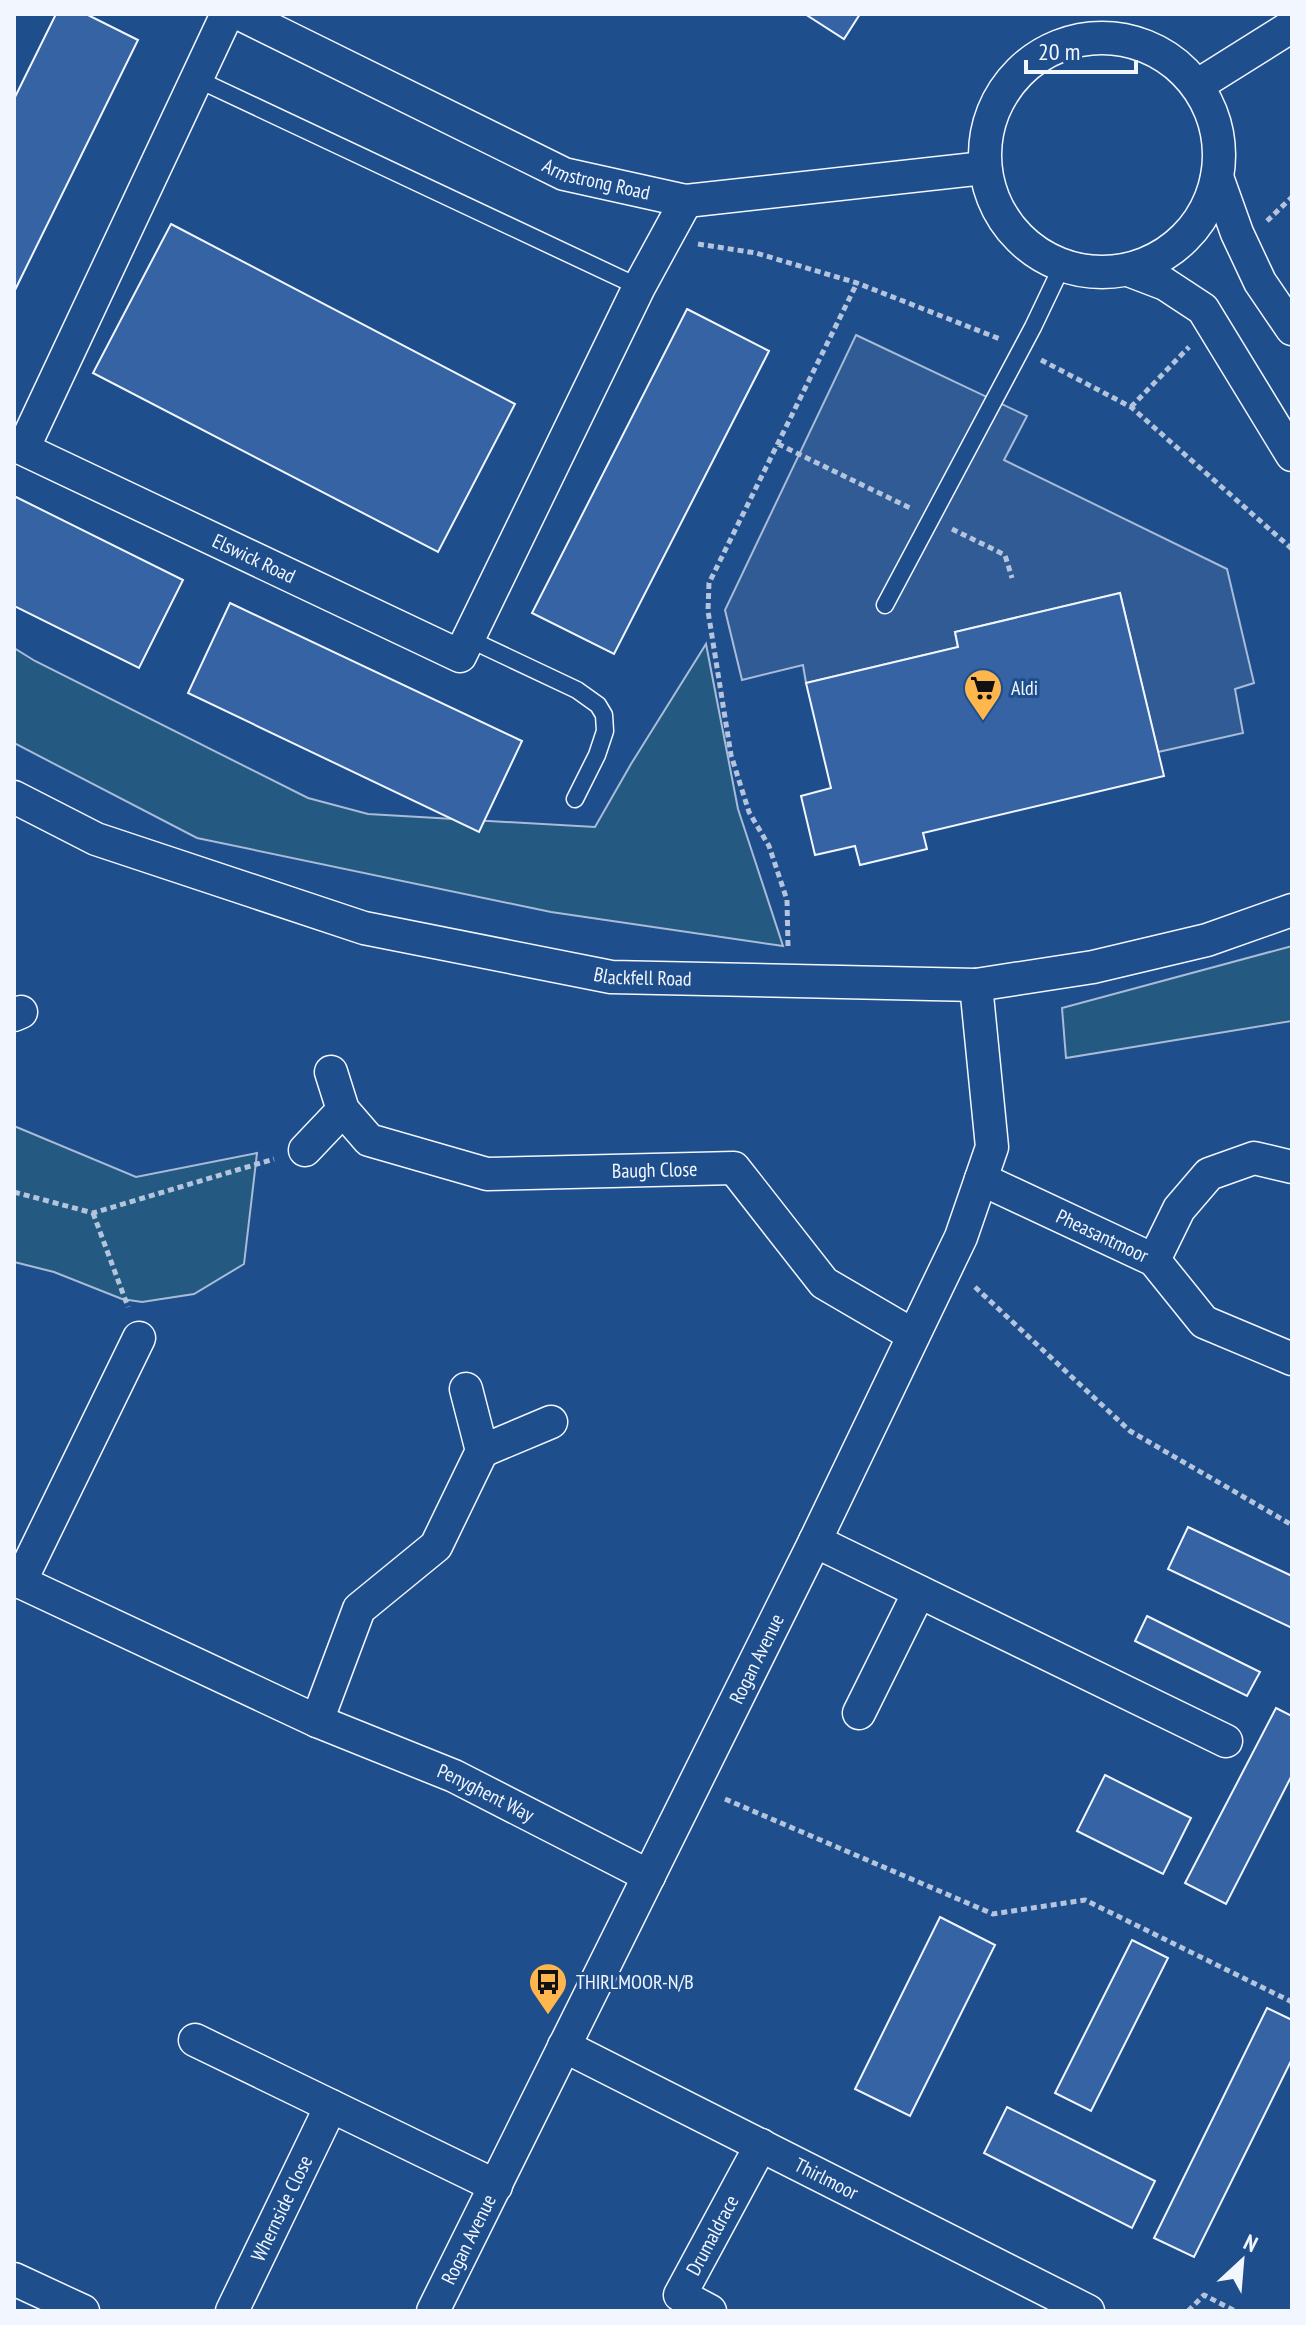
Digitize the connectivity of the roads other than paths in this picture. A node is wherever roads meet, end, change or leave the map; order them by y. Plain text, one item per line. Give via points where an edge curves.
1 (227, 14) edge
2 (240, 14) edge
3 (1292, 26) edge
4 (197, 79) junction
5 (1198, 85) junction
6 (984, 168) junction
7 (1217, 177) junction
8 (686, 201) junction
9 (1063, 264) junction
10 (1131, 271) junction
11 (639, 287) junction
12 (1292, 329) edge
13 (1292, 455) edge
14 (885, 605) dead end
15 (469, 639) junction
16 (14, 797) edge
17 (575, 799) dead end
18 (1292, 910) edge
19 (976, 985) junction
20 (331, 1072) dead end
21 (343, 1110) junction
22 (305, 1150) road end
23 (1292, 1167) edge
24 (981, 1179) junction
25 (1154, 1260) junction
26 (913, 1335) junction
27 (139, 1338) road end
28 (1292, 1359) edge
29 (466, 1389) dead end
30 (551, 1422) dead end
31 (482, 1451) junction
32 (815, 1541) junction
33 (17, 1580) edge
34 (919, 1592) junction
35 (859, 1713) dead end
36 (317, 1721) junction
37 (1226, 1741) dead end
38 (649, 1876) junction
39 (195, 2040) dead end
40 (564, 2046) junction
41 (331, 2106) junction
42 (761, 2145) junction
43 (496, 2186) junction
44 (14, 2279) edge
45 (1048, 2302) edge
46 (83, 2311) edge
47 (232, 2311) edge
48 (433, 2311) edge
49 (710, 2311) edge
50 (1088, 2311) edge

1 - 4 street, Elswick Road
2 - 8 street, Armstrong Road via 564,174
3 - 5 street
4 - 11 lane
4 - 15 street, Elswick Road via 23,449 460,656
5 - 6 street via 1174,61 1137,42 1105,37 1065,43 1038,55 1008,83 987,127
5 - 7 street via 1214,118
6 - 8 street, Armstrong Road
6 - 9 street via 1004,221 1032,250
7 - 10 street via 1207,207 1183,240 1163,258
7 - 12 street via 1260,282
8 - 11 street
9 - 10 street via 1095,273
9 - 14 lane
10 - 13 street via 1165,284 1203,309
11 - 15 street
15 - 17 lane via 598,705 605,731
16 - 19 street, Blackfell Road via 96,839 364,928 611,977
18 - 19 street, Blackfell Road via 1207,940 1093,967
19 - 24 street, Rogan Avenue via 992,1147
20 - 21 street, Baugh Close
21 - 22 street
21 - 26 street, Baugh Close via 369,1140 487,1174 734,1168 824,1283
23 - 25 street via 1254,1158 1209,1174 1179,1209
24 - 25 street, Pheasantmoor
24 - 26 street, Rogan Avenue via 961,1237
25 - 28 street, Pheasantmoor via 1204,1322
26 - 32 street, Rogan Avenue
27 - 33 street, Penyghent Way
29 - 31 street
30 - 31 street
31 - 36 street via 436,1546 359,1609
32 - 34 street
32 - 38 street, Rogan Avenue
33 - 36 street, Penyghent Way
34 - 35 street
34 - 37 street
36 - 38 street, Penyghent Way via 454,1776
38 - 40 street, Rogan Avenue
39 - 41 street
40 - 42 street, Thirlmoor
40 - 43 street, Rogan Avenue
41 - 43 street
41 - 47 street, Whernside Close
42 - 45 street, Thirlmoor
42 - 49 street, Drumaldrace via 680,2295
43 - 48 street, Rogan Avenue
44 - 46 street
45 - 50 street, Thirlmoor

